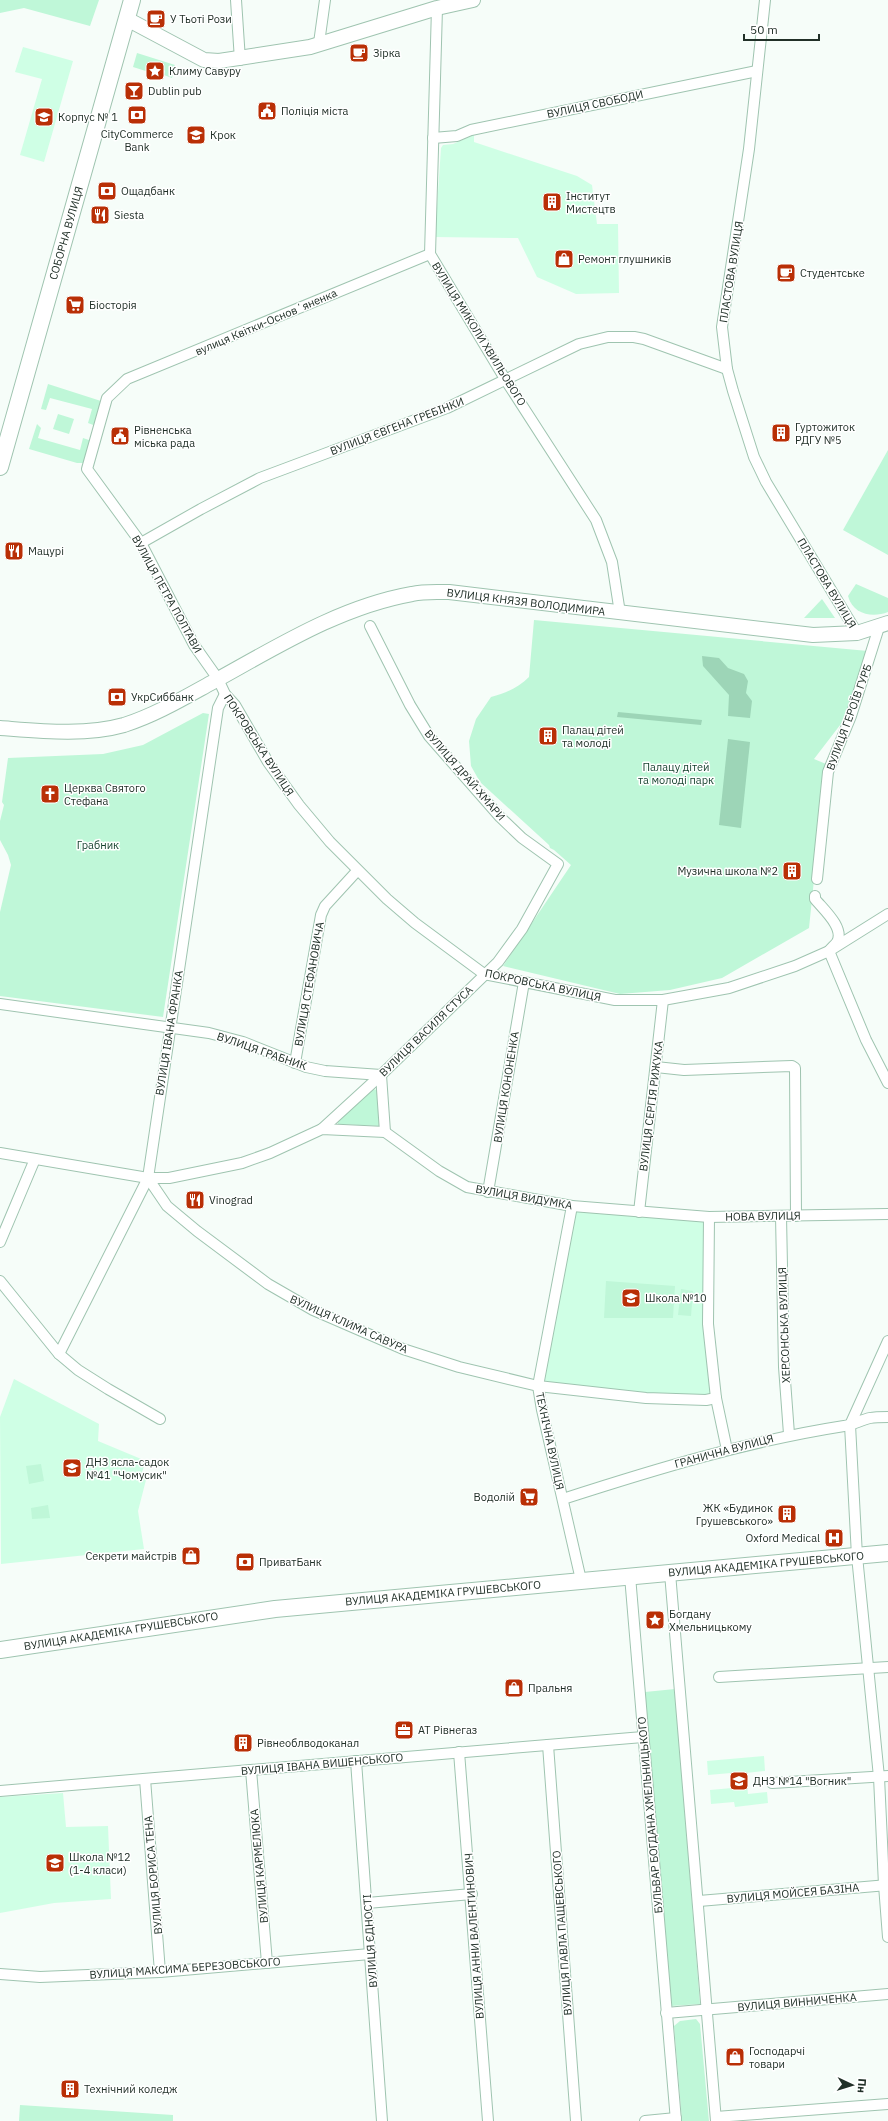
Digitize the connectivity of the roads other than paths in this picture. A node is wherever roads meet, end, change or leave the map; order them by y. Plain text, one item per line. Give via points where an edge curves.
1 (132, 0) edge
2 (236, 0) edge
3 (325, 0) edge
4 (473, 0) edge
5 (765, 0) edge
6 (437, 8) junction
7 (127, 19) junction
8 (318, 43) junction
9 (240, 60) junction
10 (757, 71) junction
11 (433, 138) junction
12 (430, 254) junction
13 (727, 369) junction
14 (505, 379) junction
15 (0, 467) edge
16 (87, 469) joint
17 (141, 543) junction
18 (620, 613) junction
19 (883, 625) edge
20 (370, 626) dead end
21 (857, 633) junction
22 (218, 680) junction
23 (225, 694) junction
24 (0, 728) edge
25 (558, 864) joint
26 (357, 871) junction
27 (817, 879) dead end
28 (815, 896) dead end
29 (888, 914) edge
30 (829, 951) junction
31 (484, 974) junction
32 (524, 982) junction
33 (663, 1000) junction
34 (0, 1004) edge
35 (170, 1027) junction
36 (295, 1062) junction
37 (656, 1067) junction
38 (381, 1075) junction
39 (888, 1083) edge
40 (322, 1129) junction
41 (385, 1132) junction
42 (0, 1153) edge
43 (35, 1159) junction
44 (148, 1178) junction
45 (488, 1192) junction
46 (572, 1206) junction
47 (639, 1212) junction
48 (888, 1214) edge
49 (781, 1216) junction
50 (796, 1216) junction
51 (709, 1217) junction
52 (0, 1242) edge
53 (0, 1281) edge
54 (888, 1341) edge
55 (58, 1354) junction
56 (538, 1386) junction
57 (716, 1398) junction
58 (888, 1416) edge
59 (160, 1418) dead end
60 (850, 1425) junction
61 (790, 1434) junction
62 (727, 1450) junction
63 (563, 1499) junction
64 (888, 1553) edge
65 (857, 1556) junction
66 (670, 1573) junction
67 (630, 1576) junction
68 (581, 1580) junction
69 (0, 1650) edge
70 (888, 1667) edge
71 (867, 1668) junction
72 (719, 1677) dead end
73 (643, 1738) junction
74 (548, 1745) junction
75 (459, 1752) junction
76 (356, 1761) junction
77 (251, 1770) junction
78 (884, 1776) edge
79 (145, 1779) junction
80 (772, 1783) dead end
81 (0, 1791) edge
82 (886, 1885) edge
83 (472, 1894) junction
84 (699, 1901) junction
85 (367, 1903) junction
86 (888, 1937) edge
87 (370, 1954) junction
88 (267, 1963) junction
89 (160, 1972) junction
90 (0, 1974) edge
91 (888, 1994) edge
92 (707, 2011) junction
93 (666, 2013) junction
94 (888, 2104) edge
95 (716, 2119) edge
96 (676, 2120) edge
97 (382, 2121) edge
98 (488, 2121) edge
99 (576, 2121) edge
100 (645, 2121) edge

1 - 7 main road, СОБОРНА ВУЛИЦЯ
2 - 9 street
3 - 8 street
4 - 6 street
5 - 10 street, ПЛАСТОВА ВУЛИЦЯ
6 - 8 street
6 - 11 street, ВУЛИЦЯ МИКОЛИ ХВИЛЬОВОГО
7 - 9 street via 204,60
7 - 15 main road, СОБОРНА ВУЛИЦЯ
8 - 9 street via 310,47
10 - 11 street, ВУЛИЦЯ СВОБОДИ via 471,130 457,136
10 - 13 street, ПЛАСТОВА ВУЛИЦЯ via 743,193 722,316
11 - 12 street, ВУЛИЦЯ МИКОЛИ ХВИЛЬОВОГО
12 - 14 street, ВУЛИЦЯ МИКОЛИ ХВИЛЬОВОГО
12 - 16 street, вулиця Квітки-Основʼяненка via 127,379 107,398
13 - 14 street, ВУЛИЦЯ ЄВГЕНА ГРЕБІНКИ via 644,339 608,336 580,344
13 - 21 street, ПЛАСТОВА ВУЛИЦЯ via 757,464
14 - 17 street, ВУЛИЦЯ ЄВГЕНА ГРЕБІНКИ via 436,412 260,478
14 - 18 street, ВУЛИЦЯ МИКОЛИ ХВИЛЬОВОГО via 596,520 612,562
16 - 17 street, ВУЛИЦЯ ПЕТРА ПОЛТАВИ
17 - 22 street, ВУЛИЦЯ ПЕТРА ПОЛТАВИ via 194,645
18 - 21 street, ВУЛИЦЯ КНЯЗЯ ВОЛОДИМИРА via 813,635
18 - 22 street, ВУЛИЦЯ КНЯЗЯ ВОЛОДИМИРА via 448,592 414,593 342,615 288,640
19 - 21 street, ВУЛИЦЯ КНЯЗЯ ВОЛОДИМИРА
19 - 27 street, ВУЛИЦЯ ГЕРОЇВ ГУРБ via 828,772
20 - 25 street, ВУЛИЦЯ ДРАЙ-ХМАРИ via 410,705 429,736 500,817 522,838
22 - 23 street, ПОКРОВСЬКА ВУЛИЦЯ
22 - 24 street, ВУЛИЦЯ КНЯЗЯ ВОЛОДИМИРА via 155,714 104,729 60,731
23 - 26 street, ПОКРОВСЬКА ВУЛИЦЯ via 235,705 268,762 299,805
23 - 35 street, ВУЛИЦЯ ІВАНА ФРАНКА via 218,708
25 - 31 street, ВУЛИЦЯ ВАСИЛЯ СТУСА via 522,929 498,962
26 - 31 street, ПОКРОВСЬКА ВУЛИЦЯ via 415,923
26 - 36 street, ВУЛИЦЯ СТЕФАНОВИЧА via 325,906 321,915
28 - 30 street via 834,922 838,933 838,941
29 - 30 street, ПОКРОВСЬКА ВУЛИЦЯ
30 - 33 street, ПОКРОВСЬКА ВУЛИЦЯ via 767,977 729,988
30 - 39 street via 866,1040
31 - 32 street, ПОКРОВСЬКА ВУЛИЦЯ
31 - 38 street, ВУЛИЦЯ ВАСИЛЯ СТУСА
32 - 33 street, ПОКРОВСЬКА ВУЛИЦЯ via 615,1000
32 - 45 street, ВУЛИЦЯ КОНОНЕНКА
33 - 37 street, ВУЛИЦЯ СЕРГІЯ РИЖУКА
34 - 35 street, ВУЛИЦЯ ГРАБНИК
35 - 36 street, ВУЛИЦЯ ГРАБНИК via 223,1036
35 - 44 street, ВУЛИЦЯ ІВАНА ФРАНКА
36 - 38 street, ВУЛИЦЯ ГРАБНИК via 325,1070
37 - 47 street, ВУЛИЦЯ СЕРГІЯ РИЖУКА
37 - 50 street via 684,1070 792,1066 796,1068
38 - 40 street, ВУЛИЦЯ ВАСИЛЯ СТУСА
38 - 41 street
40 - 41 street
40 - 44 street via 242,1163 169,1178
41 - 45 street, ВУЛИЦЯ ВИДУМКА via 439,1171 467,1187
42 - 43 street
43 - 44 street
43 - 52 street
44 - 55 street, ВУЛИЦЯ ІВАНА ФРАНКА
44 - 56 street, ВУЛИЦЯ КЛИМА САВУРА via 167,1206 197,1231 268,1284 296,1301 403,1349
45 - 46 street, ВУЛИЦЯ ВИДУМКА
46 - 47 street, ВУЛИЦЯ ВИДУМКА
46 - 56 street, ТЕХНІЧНА ВУЛИЦЯ
47 - 51 street, НОВА ВУЛИЦЯ
48 - 50 street, НОВА ВУЛИЦЯ
49 - 50 street, НОВА ВУЛИЦЯ
49 - 51 street, НОВА ВУЛИЦЯ
49 - 61 street, ХЕРСОНСЬКА ВУЛИЦЯ via 784,1367
51 - 57 street via 708,1324
53 - 55 street
54 - 60 street
55 - 59 street via 108,1389
56 - 57 street, ВУЛИЦЯ КЛИМА САВУРА via 646,1398
56 - 63 street, ТЕХНІЧНА ВУЛИЦЯ
57 - 62 street
58 - 60 street, ГРАНИЧНА ВУЛИЦЯ via 870,1418
60 - 61 street, ГРАНИЧНА ВУЛИЦЯ
60 - 65 street
61 - 62 street, ГРАНИЧНА ВУЛИЦЯ
62 - 63 street, ГРАНИЧНА ВУЛИЦЯ
63 - 68 street, ТЕХНІЧНА ВУЛИЦЯ
64 - 65 main road, ВУЛИЦЯ АКАДЕМІКА ГРУШЕВСЬКОГО
65 - 66 main road, ВУЛИЦЯ АКАДЕМІКА ГРУШЕВСЬКОГО
65 - 71 street
66 - 67 main road, ВУЛИЦЯ АКАДЕМІКА ГРУШЕВСЬКОГО
66 - 84 street
67 - 68 main road, ВУЛИЦЯ АКАДЕМІКА ГРУШЕВСЬКОГО
67 - 73 street, БУЛЬВАР БОГДАНА ХМЕЛЬНИЦЬКОГО
68 - 69 main road, ВУЛИЦЯ АКАДЕМІКА ГРУШЕВСЬКОГО via 239,1613
70 - 71 street
71 - 72 street
71 - 78 street
73 - 74 street, ВУЛИЦЯ ІВАНА ВИШЕНСЬКОГО
73 - 93 street, БУЛЬВАР БОГДАНА ХМЕЛЬНИЦЬКОГО
74 - 75 street, ВУЛИЦЯ ІВАНА ВИШЕНСЬКОГО
74 - 99 street, ВУЛИЦЯ ПАВЛА ПАЩЕВСЬКОГО
75 - 76 street, ВУЛИЦЯ ІВАНА ВИШЕНСЬКОГО
75 - 83 street, ВУЛИЦЯ АННИ ВАЛЕНТИНОВИЧ
76 - 77 street, ВУЛИЦЯ ІВАНА ВИШЕНСЬКОГО
76 - 85 street, ВУЛИЦЯ ЄДНОСТІ
77 - 79 street, ВУЛИЦЯ ІВАНА ВИШЕНСЬКОГО
77 - 88 street, ВУЛИЦЯ КАРМЕЛЮКА
78 - 80 street
78 - 82 street
79 - 81 street, ВУЛИЦЯ ІВАНА ВИШЕНСЬКОГО
79 - 89 street, ВУЛИЦЯ БОРИСА ТЕНА
82 - 84 street, ВУЛИЦЯ МОЙСЕЯ БАЗІНА
82 - 86 street
83 - 85 street
83 - 98 street, ВУЛИЦЯ АННИ ВАЛЕНТИНОВИЧ
84 - 92 street
85 - 87 street, ВУЛИЦЯ ЄДНОСТІ
87 - 88 street, ВУЛИЦЯ МАКСИМА БЕРЕЗОВСЬКОГО
87 - 97 street, ВУЛИЦЯ ЄДНОСТІ
88 - 89 street, ВУЛИЦЯ МАКСИМА БЕРЕЗОВСЬКОГО
89 - 90 street, ВУЛИЦЯ МАКСИМА БЕРЕЗОВСЬКОГО via 40,1977
91 - 92 street, ВУЛИЦЯ ВИННИЧЕНКА
92 - 93 street
92 - 95 street
93 - 96 street, БУЛЬВАР БОГДАНА ХМЕЛЬНИЦЬКОГО
94 - 95 street
96 - 100 street

